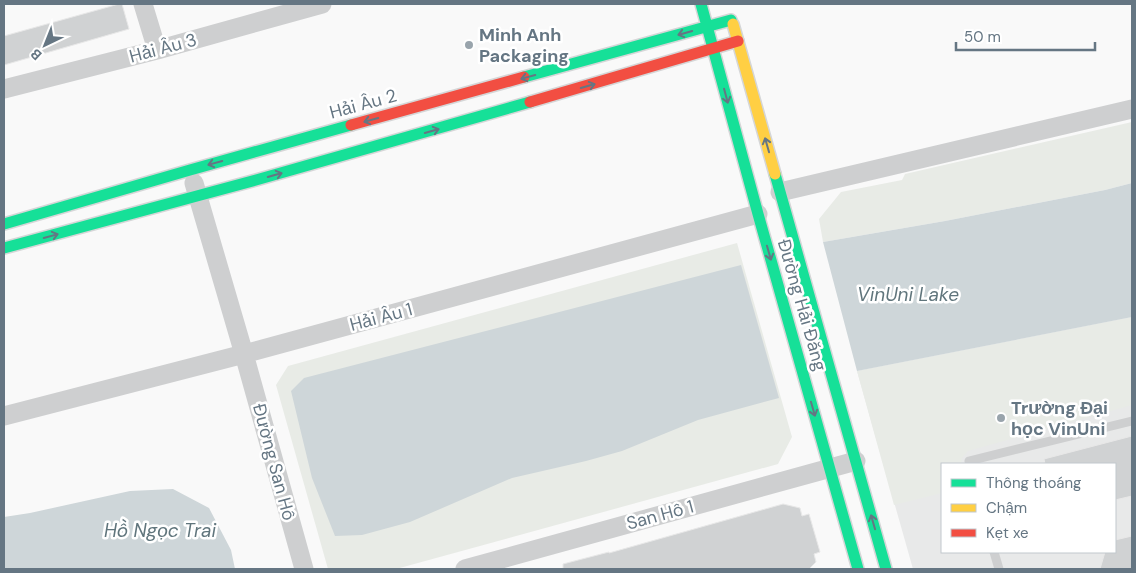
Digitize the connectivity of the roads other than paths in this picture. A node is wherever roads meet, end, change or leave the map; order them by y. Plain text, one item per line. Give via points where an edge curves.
1 (143, 4) edge
2 (322, 4) edge
3 (702, 4) edge
4 (730, 16) joint
5 (708, 27) junction
6 (738, 41) junction
7 (714, 49) junction
8 (157, 50) junction
9 (4, 89) edge
10 (1132, 109) edge
11 (190, 170) junction
12 (780, 192) junction
13 (198, 196) junction
14 (758, 214) junction
15 (4, 224) edge
16 (4, 248) edge
17 (244, 354) junction
18 (4, 416) edge
19 (1132, 421) edge
20 (856, 462) junction
21 (970, 463) edge
22 (830, 469) junction
23 (994, 553) edge
24 (304, 569) edge
25 (464, 569) edge
26 (858, 569) edge
27 (886, 569) edge
28 (999, 569) edge

1 - 8 street
2 - 8 street, Hải Âu 3
3 - 5 street, Đường Hải Đăng
4 - 5 street, Hải Âu 2
4 - 6 street, Đường Hải Đăng
5 - 7 street, Đường Hải Đăng
5 -> 11 street, Hải Âu 2
6 - 7 street
12 -> 6 street, Đường Hải Đăng
13 -> 7 street
7 -> 14 street, Đường Hải Đăng
8 - 9 street, Hải Âu 3
10 - 12 street
11 - 13 street, Đường San Hô
11 - 15 street, Hải Âu 2
12 - 20 street, Đường Hải Đăng
16 -> 13 street
13 - 17 street, Đường San Hô
14 - 17 street, Hải Âu 1
14 -> 22 street, Đường Hải Đăng
17 - 18 street, Hải Âu 1
17 - 24 street, Đường San Hô
19 - 21 lane
20 - 22 street, San Hô 1
27 -> 20 street, Đường Hải Đăng
22 - 25 street, San Hô 1
22 - 26 street, Đường Hải Đăng
23 - 28 lane

